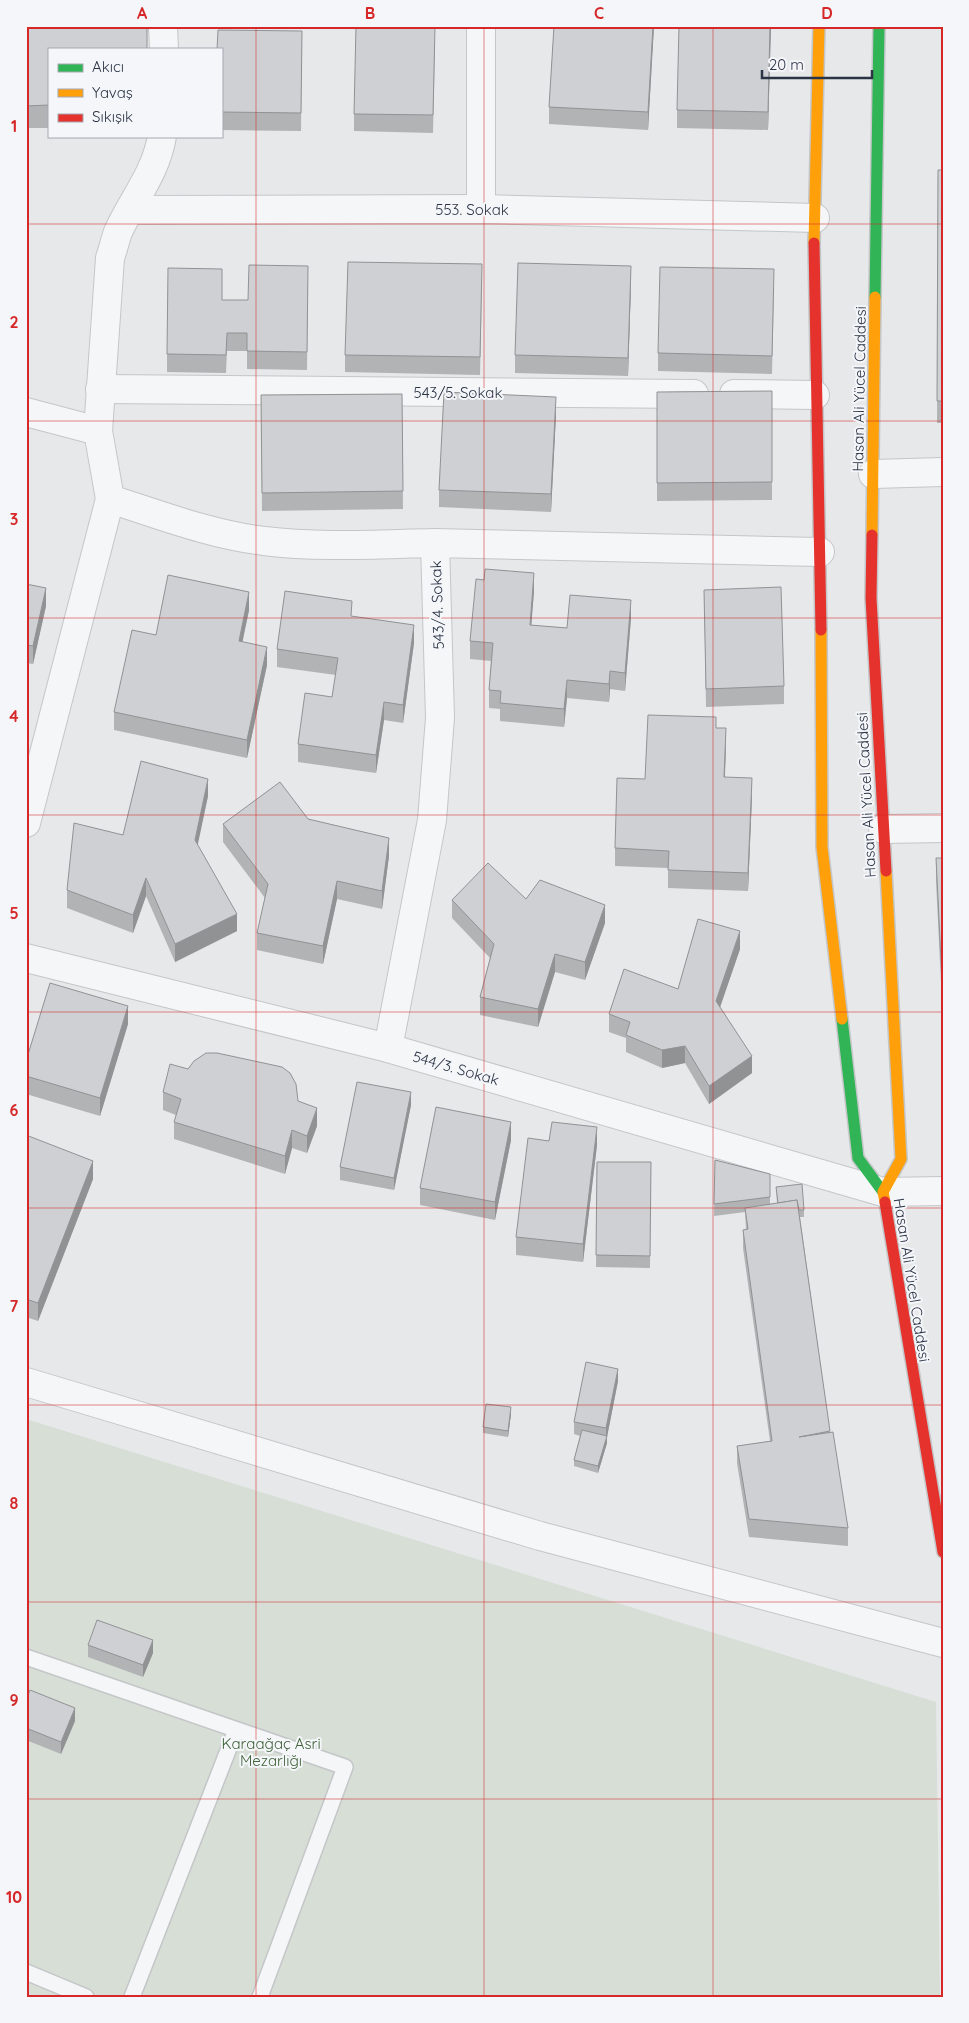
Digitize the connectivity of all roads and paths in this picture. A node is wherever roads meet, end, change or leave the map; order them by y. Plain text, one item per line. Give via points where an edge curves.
1 (163, 26) edge
2 (481, 26) edge
3 (819, 26) edge
4 (879, 26) edge
5 (164, 48) edge
6 (162, 138) edge
7 (481, 209) junction
8 (130, 210) junction
9 (814, 218) junction
10 (100, 389) junction
11 (816, 395) junction
12 (26, 412) edge
13 (98, 431) junction
14 (943, 472) edge
15 (873, 474) junction
16 (110, 499) junction
17 (436, 543) junction
18 (820, 552) junction
19 (35, 745) edge
20 (26, 823) edge
21 (883, 828) junction
22 (943, 828) edge
23 (26, 958) edge
24 (388, 1048) junction
25 (943, 1191) edge
26 (883, 1192) junction
27 (26, 1382) edge
28 (939, 1516) edge
29 (943, 1552) edge
30 (943, 1643) edge
31 (26, 1657) edge
32 (236, 1730) junction
33 (26, 1972) edge
34 (86, 1997) edge
35 (132, 1997) edge
36 (260, 1997) edge

1 - 5 street
2 - 7 street
3 - 9 street
4 - 15 street, Hasan Ali Yücel Caddesi
6 - 8 street via 159,156
7 - 8 street, 553. Sokak
7 - 9 street, 553. Sokak
8 - 10 street via 110,258
9 - 11 street
10 - 11 street, 543/5. Sokak
10 - 13 street
11 - 18 street
12 - 13 street
13 - 16 street
14 - 15 street
15 - 21 street, Hasan Ali Yücel Caddesi via 871,598
16 - 17 street via 218,532 263,541
16 - 19 street
17 - 18 street, 543/4. Sokak
17 - 24 street, 543/4. Sokak via 440,718 432,820
18 - 26 street via 822,847 858,1158
19 - 20 street
21 - 22 street
21 - 26 street, Hasan Ali Yücel Caddesi via 901,1159
23 - 24 street, 544/3. Sokak
24 - 26 street, 544/3. Sokak
25 - 26 street, 544/3. Sokak
26 - 28 street, Hasan Ali Yücel Caddesi
27 - 30 street via 540,1536
28 - 29 street, Hasan Ali Yücel Caddesi
31 - 32 lane
32 - 35 lane
32 - 36 lane via 344,1767
33 - 34 lane

